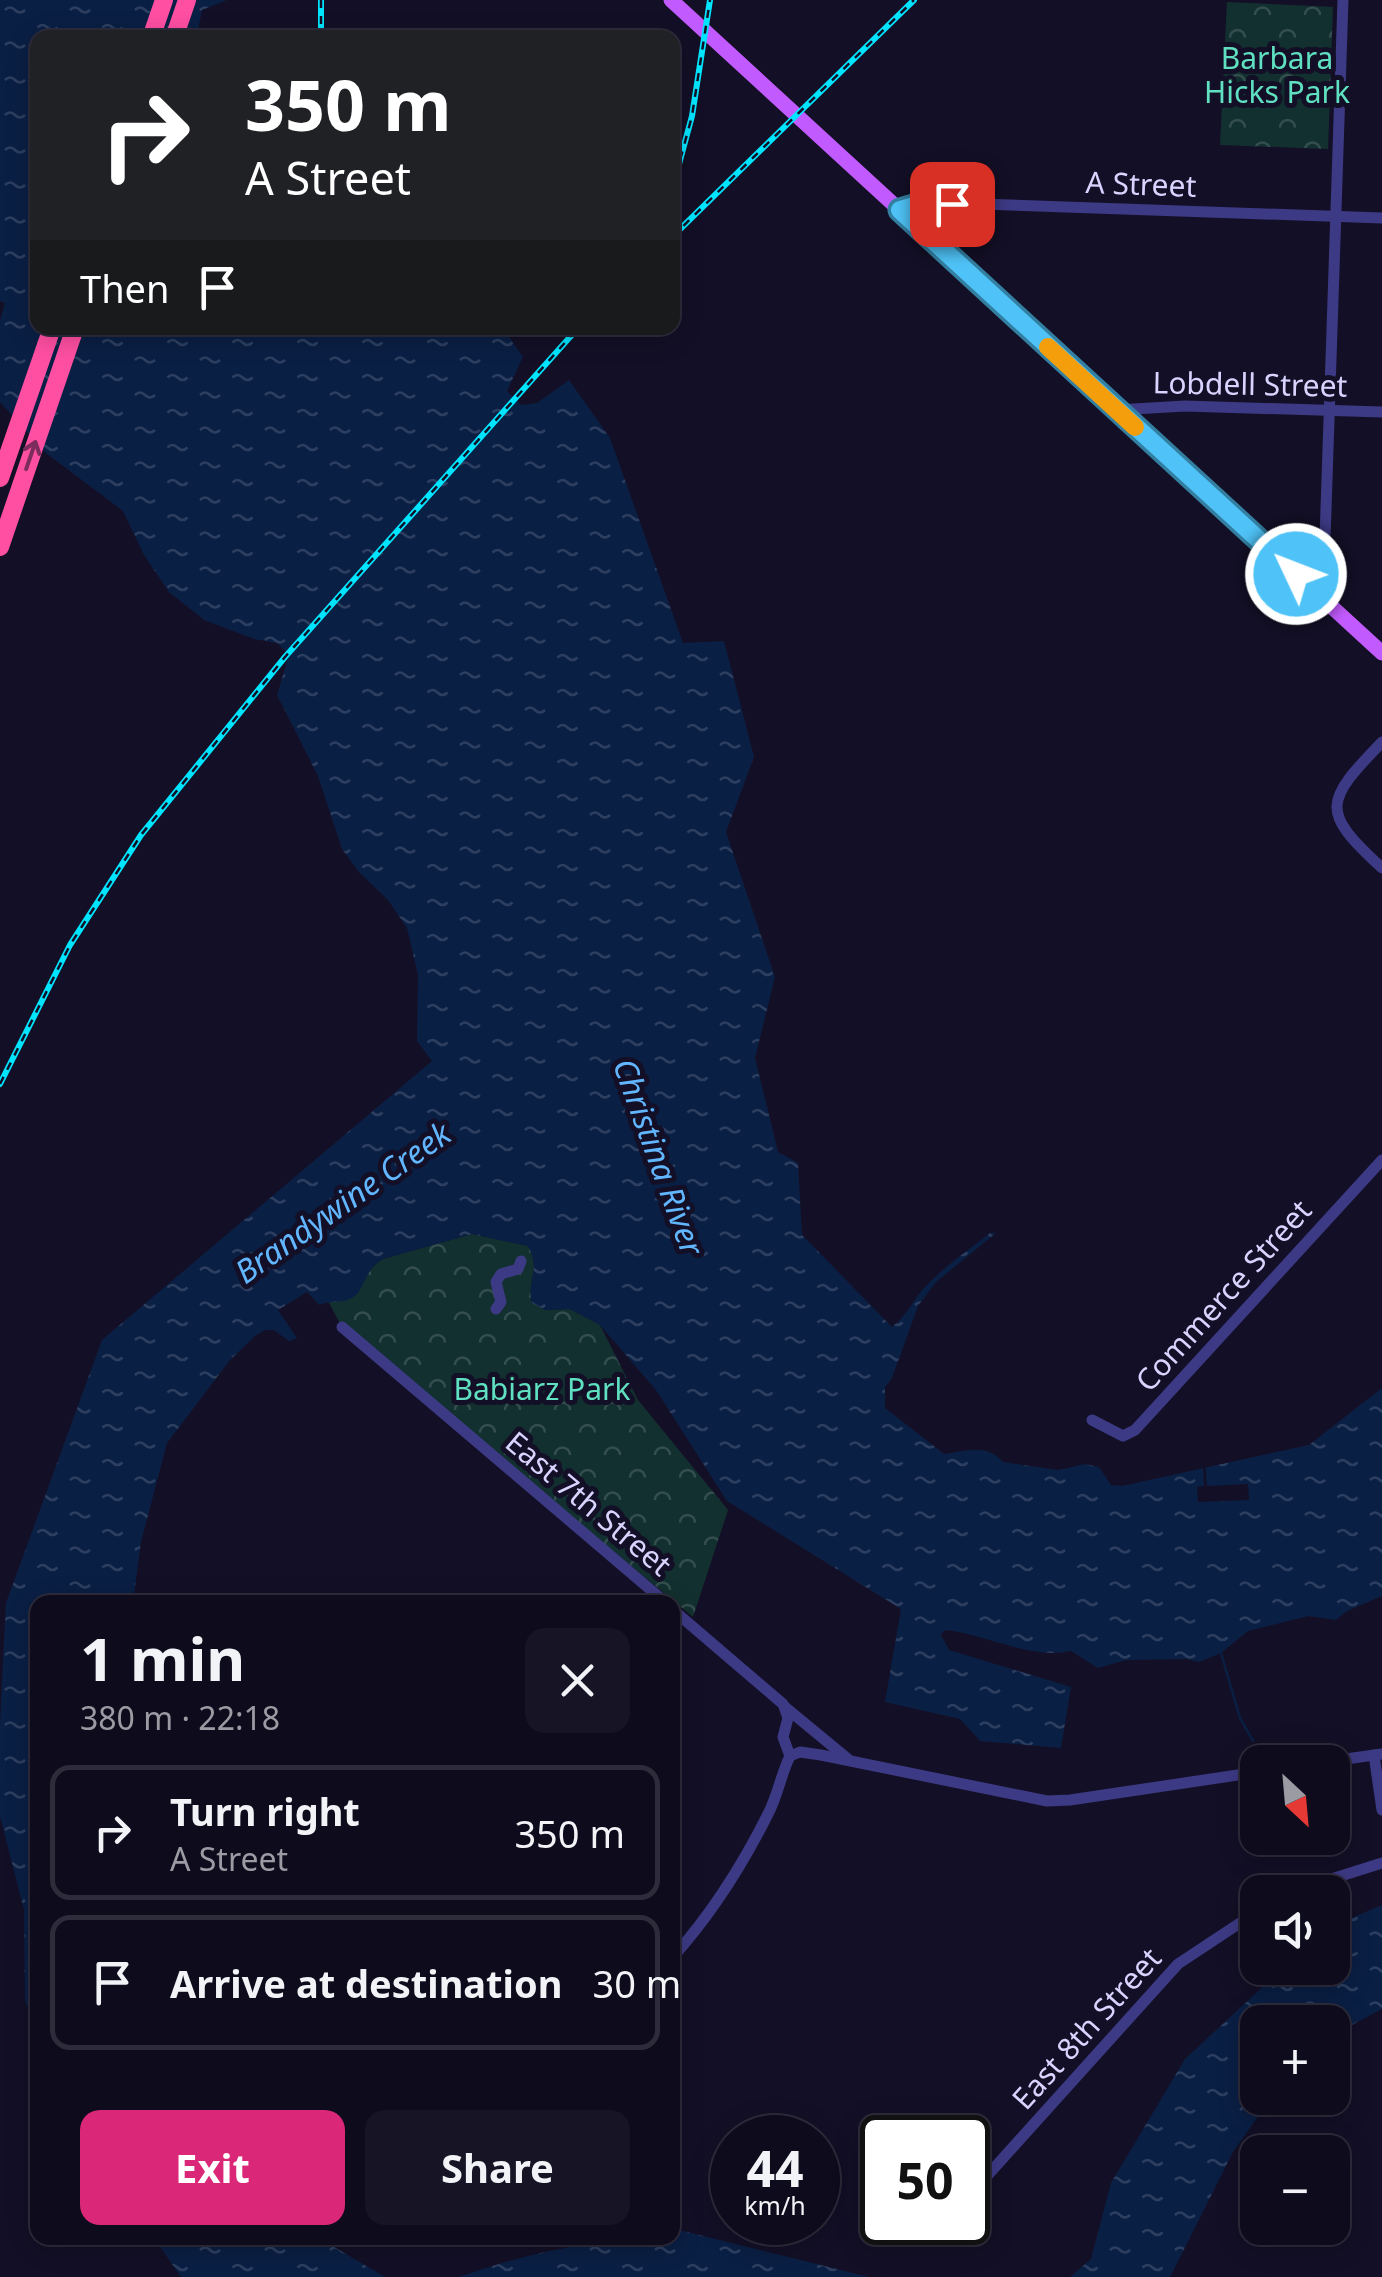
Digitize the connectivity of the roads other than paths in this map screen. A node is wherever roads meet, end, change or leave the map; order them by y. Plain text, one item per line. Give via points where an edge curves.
1 (164, 0) edge
2 (186, 0) edge
3 (671, 0) edge
4 (1343, 0) edge
5 (154, 30) edge
6 (177, 30) edge
7 (900, 210) junction
8 (1336, 217) junction
9 (1382, 218) edge
10 (50, 335) edge
11 (73, 335) edge
12 (1117, 410) junction
13 (1331, 411) junction
14 (1382, 412) edge
15 (0, 478) edge
16 (0, 547) edge
17 (1323, 598) junction
18 (1382, 653) edge
19 (1380, 747) edge
20 (1382, 868) edge
21 (1382, 1160) edge
22 (521, 1262) dead end
23 (496, 1309) dead end
24 (342, 1327) dead end
25 (1092, 1420) dead end
26 (657, 1595) edge
27 (680, 1616) edge
28 (783, 1704) junction
29 (1378, 1755) edge
30 (790, 1756) junction
31 (1350, 1759) edge
32 (852, 1761) junction
33 (1240, 1775) edge
34 (1382, 1810) edge
35 (1382, 1862) edge
36 (1342, 1875) edge
37 (1240, 1923) edge
38 (680, 1947) edge
39 (990, 2173) edge

1 - 5 highway
2 - 6 highway
3 - 7 main road
4 - 8 street
7 - 8 street, A Street via 952,204
7 - 12 main road
8 - 9 street, A Street
8 - 13 street
10 - 15 highway
16 -> 11 highway
12 - 13 street, Lobdell Street
12 - 17 main road
13 - 14 street, Lobdell Street
13 - 17 street
17 - 18 main road
19 - 20 street via 1338,795 1336,818
21 - 25 street, Commerce Street via 1135,1430 1123,1436
22 - 23 street via 496,1282
24 - 26 street, East 7th Street
27 - 28 street, East 7th Street
28 - 30 street
28 - 32 street, East 7th Street
29 - 31 street
29 - 34 street
30 - 32 street, East 7th Street
30 - 38 street via 756,1835
32 - 33 street, East 7th Street via 1047,1801
35 - 36 street
37 - 39 street, East 8th Street via 1178,1964

